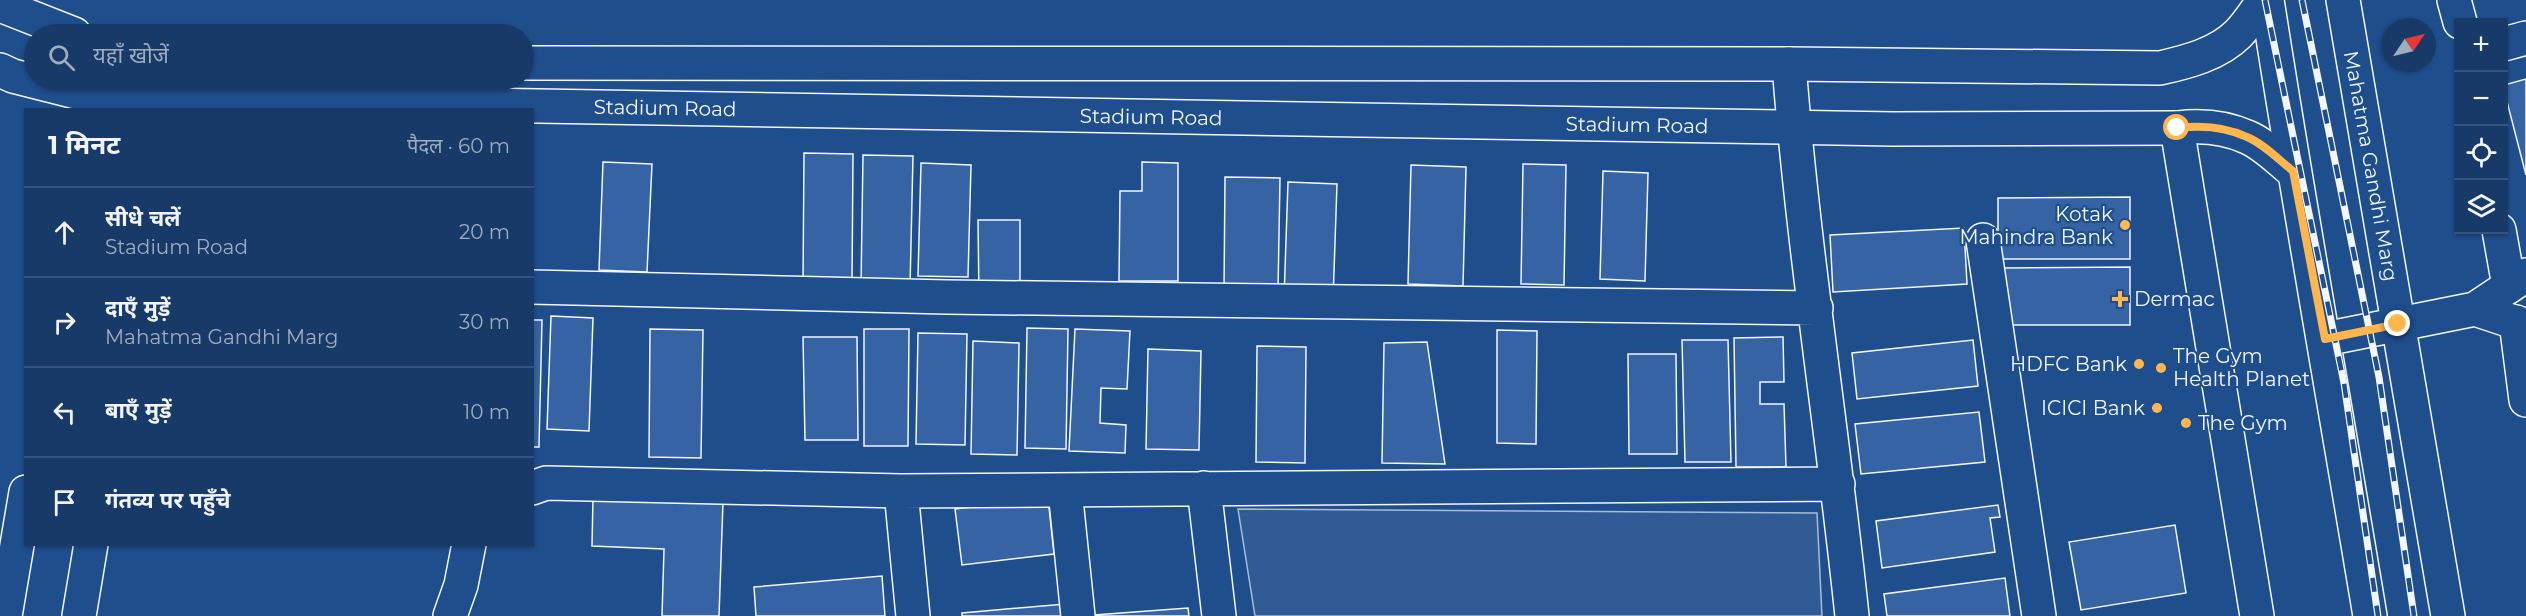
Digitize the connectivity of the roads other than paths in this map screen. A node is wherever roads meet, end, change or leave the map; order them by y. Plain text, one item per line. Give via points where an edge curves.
1 (2266, 0) edge
2 (2343, 0) edge
3 (2454, 0) edge
4 (0, 5) edge
5 (2459, 18) edge
6 (48, 24) edge
7 (2526, 38) edge
8 (2508, 43) edge
9 (534, 63) edge
10 (1789, 64) junction
11 (0, 70) edge
12 (24, 79) edge
13 (71, 90) edge
14 (92, 95) edge
15 (166, 97) edge
16 (1794, 128) junction
17 (2177, 128) junction
18 (2293, 171) junction
19 (2500, 234) edge
20 (1983, 240) dead end
21 (2517, 281) edge
22 (534, 287) edge
23 (1816, 308) junction
24 (2468, 311) junction
25 (2398, 324) junction
26 (2521, 324) edge
27 (2325, 339) junction
28 (2526, 400) edge
29 (1838, 483) junction
30 (534, 487) edge
31 (1204, 488) junction
32 (1065, 490) junction
33 (901, 491) junction
34 (24, 504) edge
35 (91, 546) edge
36 (469, 546) edge
37 (5, 616) edge
38 (79, 616) edge
39 (450, 616) edge
40 (913, 616) edge
41 (1078, 616) edge
42 (1219, 616) edge
43 (1851, 616) edge
44 (2039, 616) edge
45 (2257, 616) edge
46 (2370, 616) edge
47 (2448, 616) edge

1 - 10 street via 2237,35 2218,48 2160,68
1 - 18 street
2 - 25 street, Mahatma Gandhi Marg
3 - 5 street
4 - 6 street
7 - 8 street
9 - 10 street
10 - 16 street
11 - 12 street, Stadium Road
13 - 14 street, Stadium Road
14 - 15 street, Stadium Road
15 - 16 street, Stadium Road
16 - 17 street, Stadium Road
16 - 23 street
17 - 18 street, Stadium Road via 2197,126 2249,137
17 - 45 street
18 - 27 street
19 - 21 street
20 - 44 street
21 - 24 street
22 - 23 street via 948,297
23 - 29 street
24 - 25 street
24 - 26 street
25 - 27 street
25 - 47 street, Mahatma Gandhi Marg
26 - 28 street
27 - 46 street
29 - 31 street
29 - 43 street
30 - 33 street via 546,483
31 - 32 street
31 - 42 street
32 - 33 street
32 - 41 street
33 - 40 street
34 - 37 street
35 - 38 street
36 - 39 street

